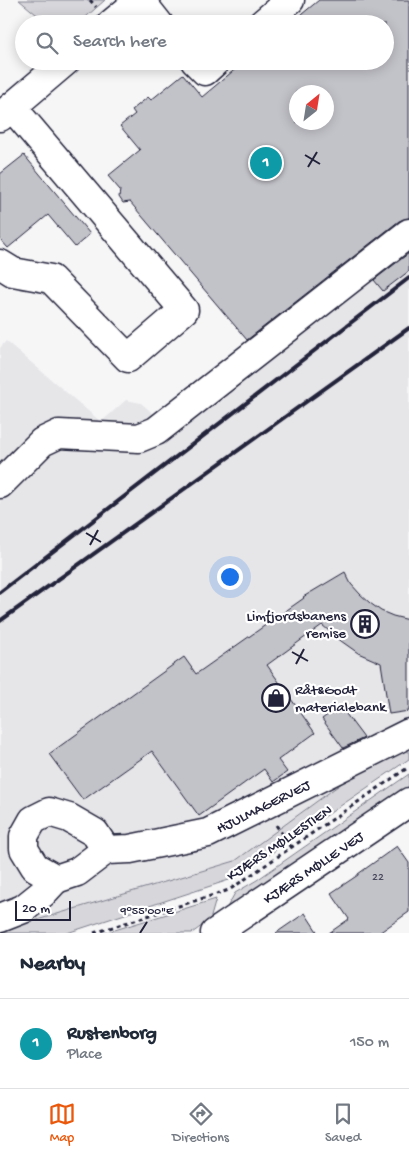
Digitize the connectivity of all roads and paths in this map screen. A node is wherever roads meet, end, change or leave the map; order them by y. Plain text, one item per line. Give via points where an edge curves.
1 (140, 0) edge
2 (290, 0) edge
3 (122, 15) edge
4 (152, 15) edge
5 (272, 15) edge
6 (55, 70) edge
7 (6, 112) edge
8 (409, 233) edge
9 (0, 264) edge
10 (0, 484) edge
11 (409, 733) edge
12 (409, 767) edge
13 (409, 802) edge
14 (263, 806) junction
15 (292, 848) junction
16 (106, 850) junction
17 (56, 879) junction
18 (0, 918) edge
19 (94, 933) edge
20 (215, 933) edge

1 - 3 street
1 - 4 street
2 - 5 street
6 - 7 street
7 - 9 street via 184,310 128,358 51,280 13,272
8 - 10 street via 156,431 139,438 59,434 42,442
11 - 14 street, HJULMAGERVEJ
12 - 15 path, KJÆRS MØLLESTIEN
13 - 20 street, KJÆRS MØLLE VEJ
14 - 15 path
14 - 16 street, HJULMAGERVEJ via 208,833 130,850
15 - 19 path, KJÆRS MØLLESTIEN via 229,890
16 - 17 street via 77,872
16 - 17 street via 96,833 69,818 50,812 33,820 24,836 24,850 35,867
17 - 18 street via 22,909

